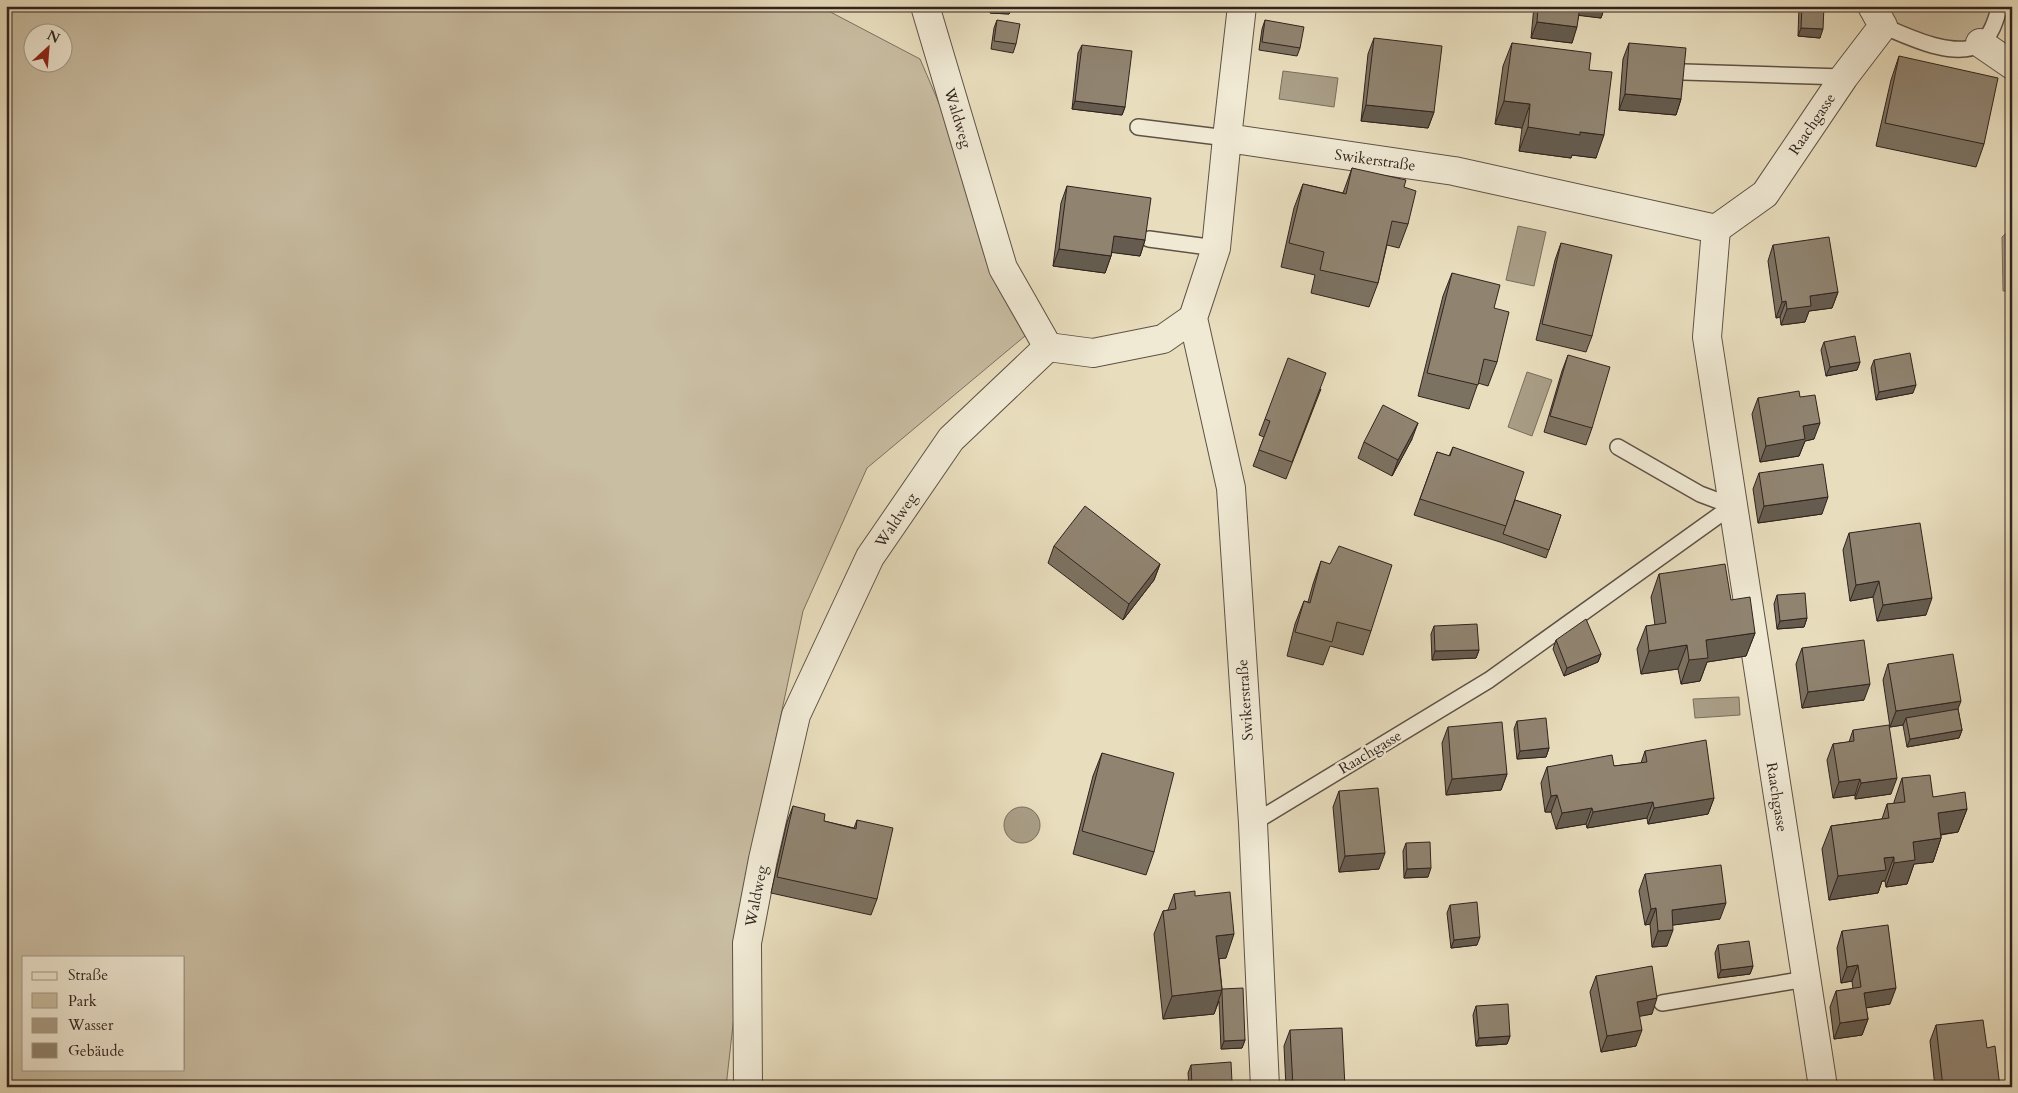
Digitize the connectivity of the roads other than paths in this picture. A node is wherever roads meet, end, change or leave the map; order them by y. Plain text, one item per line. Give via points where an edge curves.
1 (924, 6) edge
2 (1242, 6) edge
3 (2000, 6) edge
4 (1878, 16) edge
5 (1980, 44) junction
6 (2012, 65) edge
7 (1684, 72) edge
8 (1844, 77) junction
9 (1138, 127) dead end
10 (1227, 138) junction
11 (1716, 229) junction
12 (1150, 239) dead end
13 (1216, 248) junction
14 (1193, 318) junction
15 (1048, 346) junction
16 (1618, 447) dead end
17 (1732, 506) junction
18 (1252, 823) junction
19 (1806, 979) junction
20 (1662, 1003) dead end
21 (748, 1087) edge
22 (1265, 1087) edge
23 (1823, 1087) edge

1 - 15 street, Waldweg via 1004,268
2 - 10 street
3 - 5 lane via 1995,26
4 - 5 lane via 1923,44 1964,49
4 - 8 street, Raachgasse
5 - 6 street
7 - 8 lane
8 - 11 street, Raachgasse via 1765,194
9 - 10 lane
10 - 11 street, Swikerstraße via 1454,172
10 - 13 street
11 - 17 street, Raachgasse via 1707,337
12 - 13 lane
13 - 14 street
14 - 15 street via 1163,339 1093,353
14 - 18 street, Swikerstraße via 1231,488
15 - 21 street, Waldweg via 951,439 870,558 796,714 747,943
16 - 17 lane via 1700,494
17 - 18 lane, Raachgasse via 1488,680
17 - 19 street, Raachgasse
18 - 22 street, Swikerstraße
19 - 20 lane
19 - 23 street, Raachgasse

